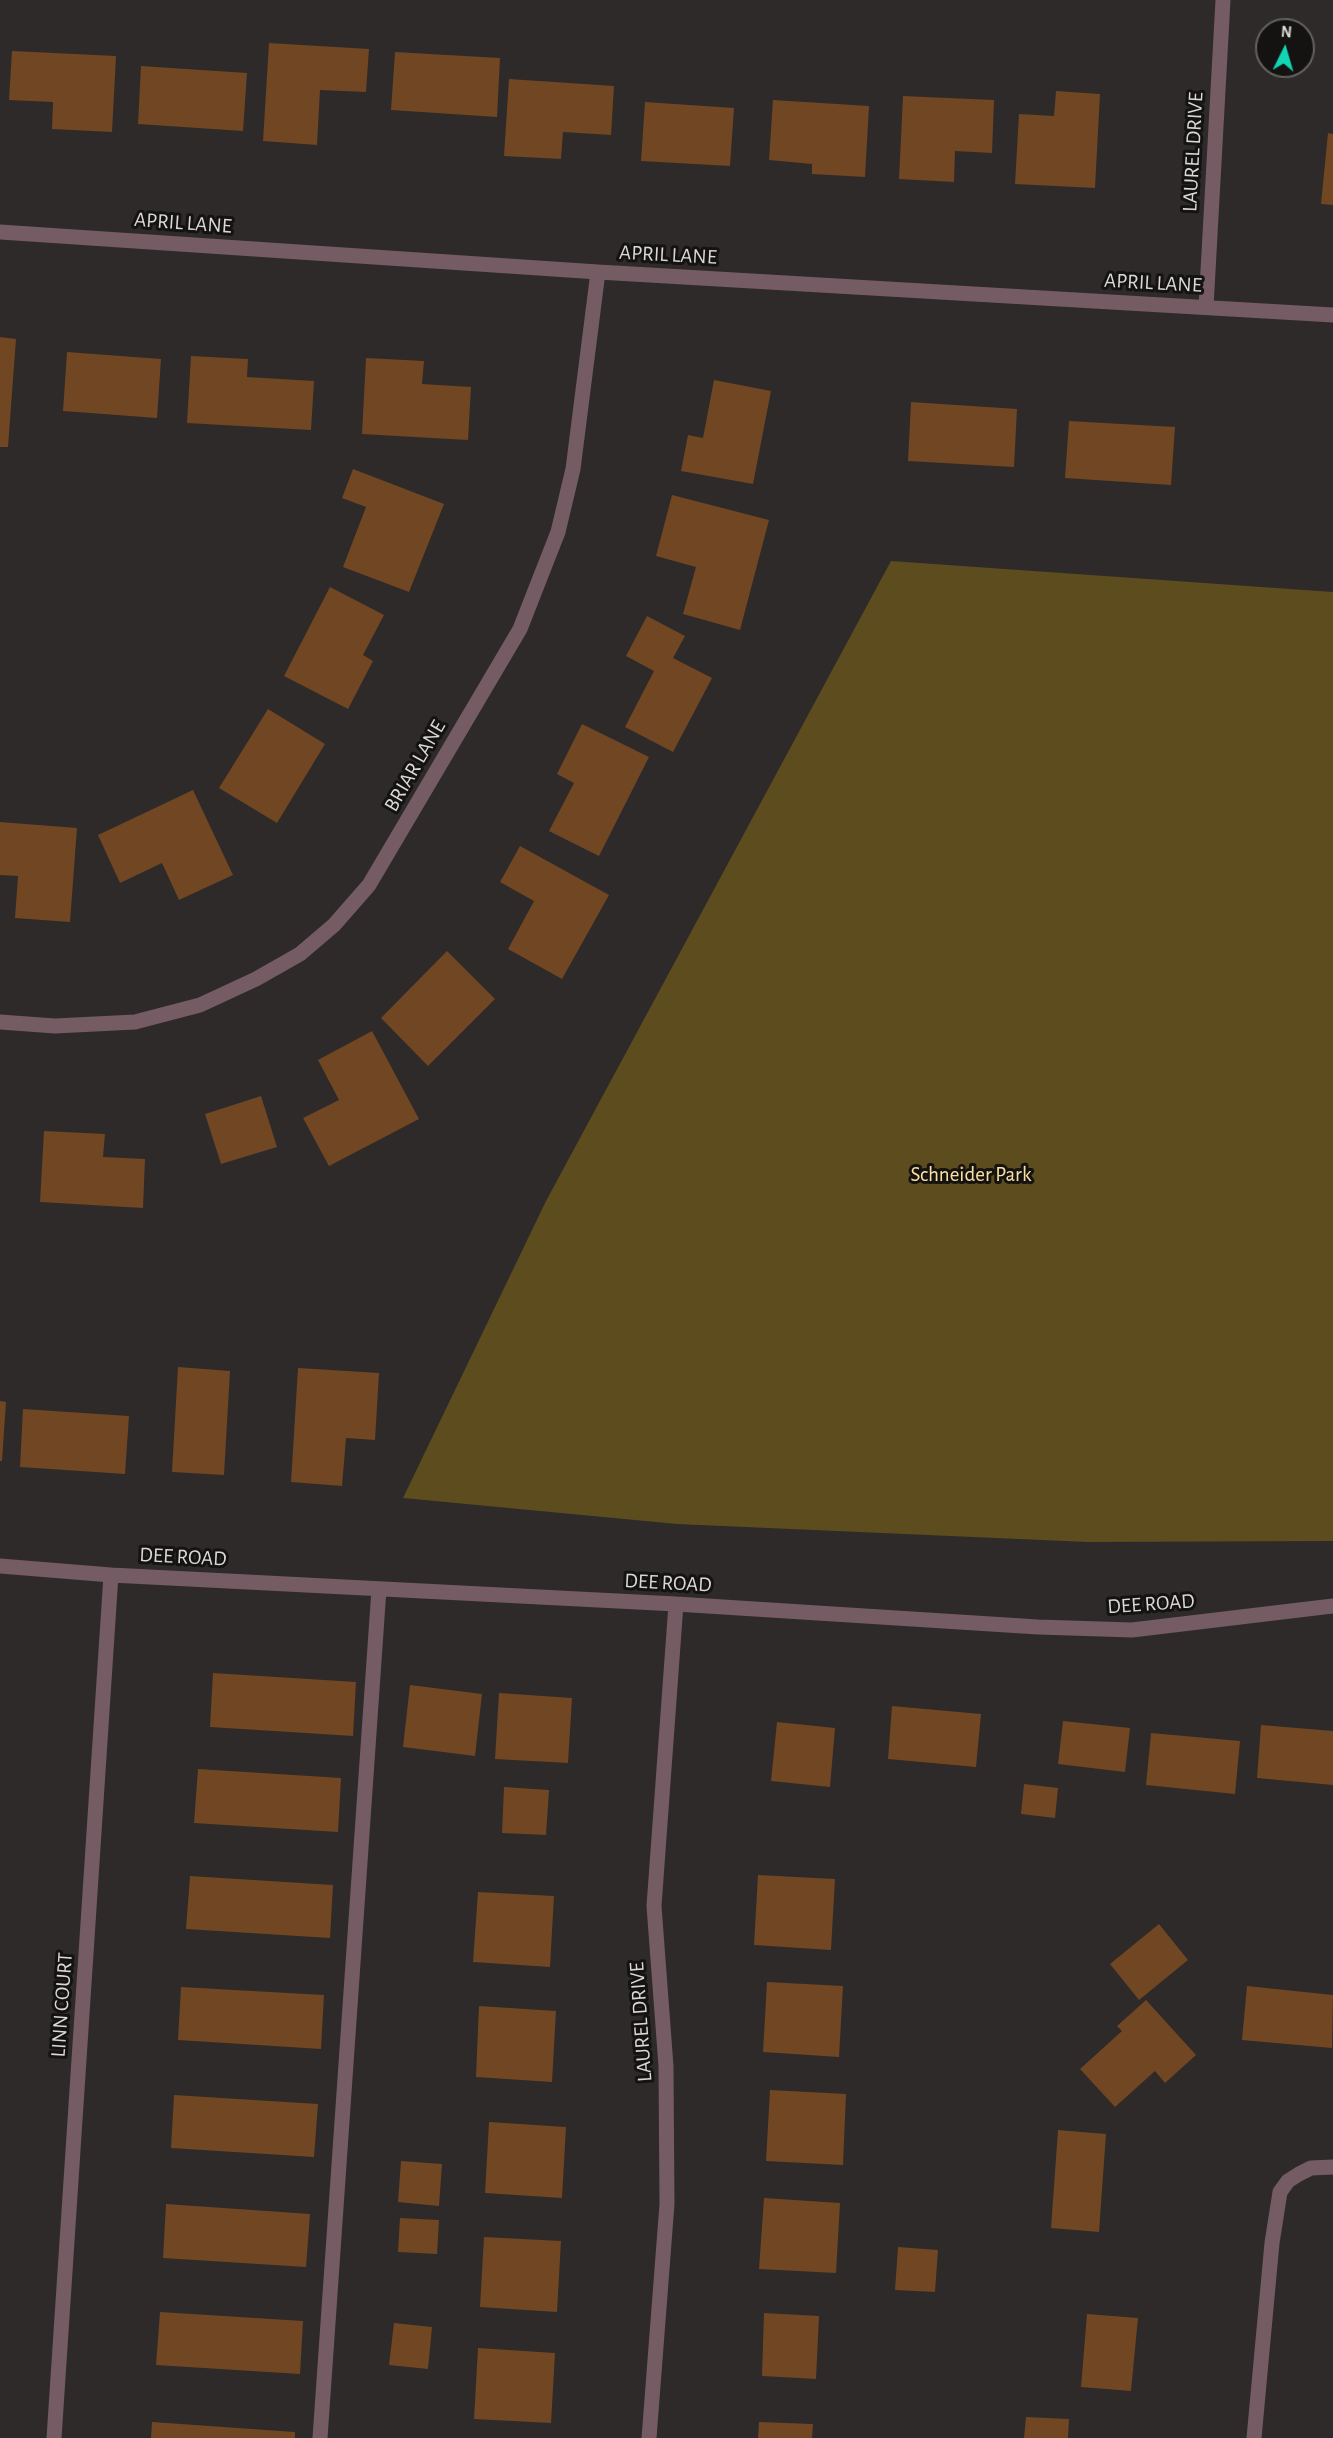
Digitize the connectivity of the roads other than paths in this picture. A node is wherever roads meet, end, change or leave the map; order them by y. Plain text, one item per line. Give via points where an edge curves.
1 (1223, 0) edge
2 (0, 232) edge
3 (598, 272) junction
4 (1206, 307) junction
5 (1333, 315) edge
6 (0, 1022) edge
7 (0, 1566) edge
8 (111, 1575) junction
9 (379, 1589) junction
10 (676, 1605) junction
11 (1333, 1606) edge
12 (1333, 2167) edge
13 (54, 2438) edge
14 (320, 2438) edge
15 (649, 2438) edge
16 (1254, 2438) edge

1 - 4 street, LAUREL DRIVE
2 - 3 street, APRIL LANE
3 - 4 street, APRIL LANE
3 - 6 street, BRIAR LANE via 573,469 558,532 520,628 369,885 334,925 300,954 200,1005 135,1022 55,1026
4 - 5 street, APRIL LANE
7 - 8 street, DEE ROAD
8 - 9 street, DEE ROAD
8 - 13 street, LINN COURT
9 - 10 street, DEE ROAD
9 - 14 street
10 - 11 street, DEE ROAD via 1132,1630
10 - 15 street, LAUREL DRIVE via 654,1906 666,2066 667,2204
12 - 16 street via 1311,2168 1288,2181 1280,2192

